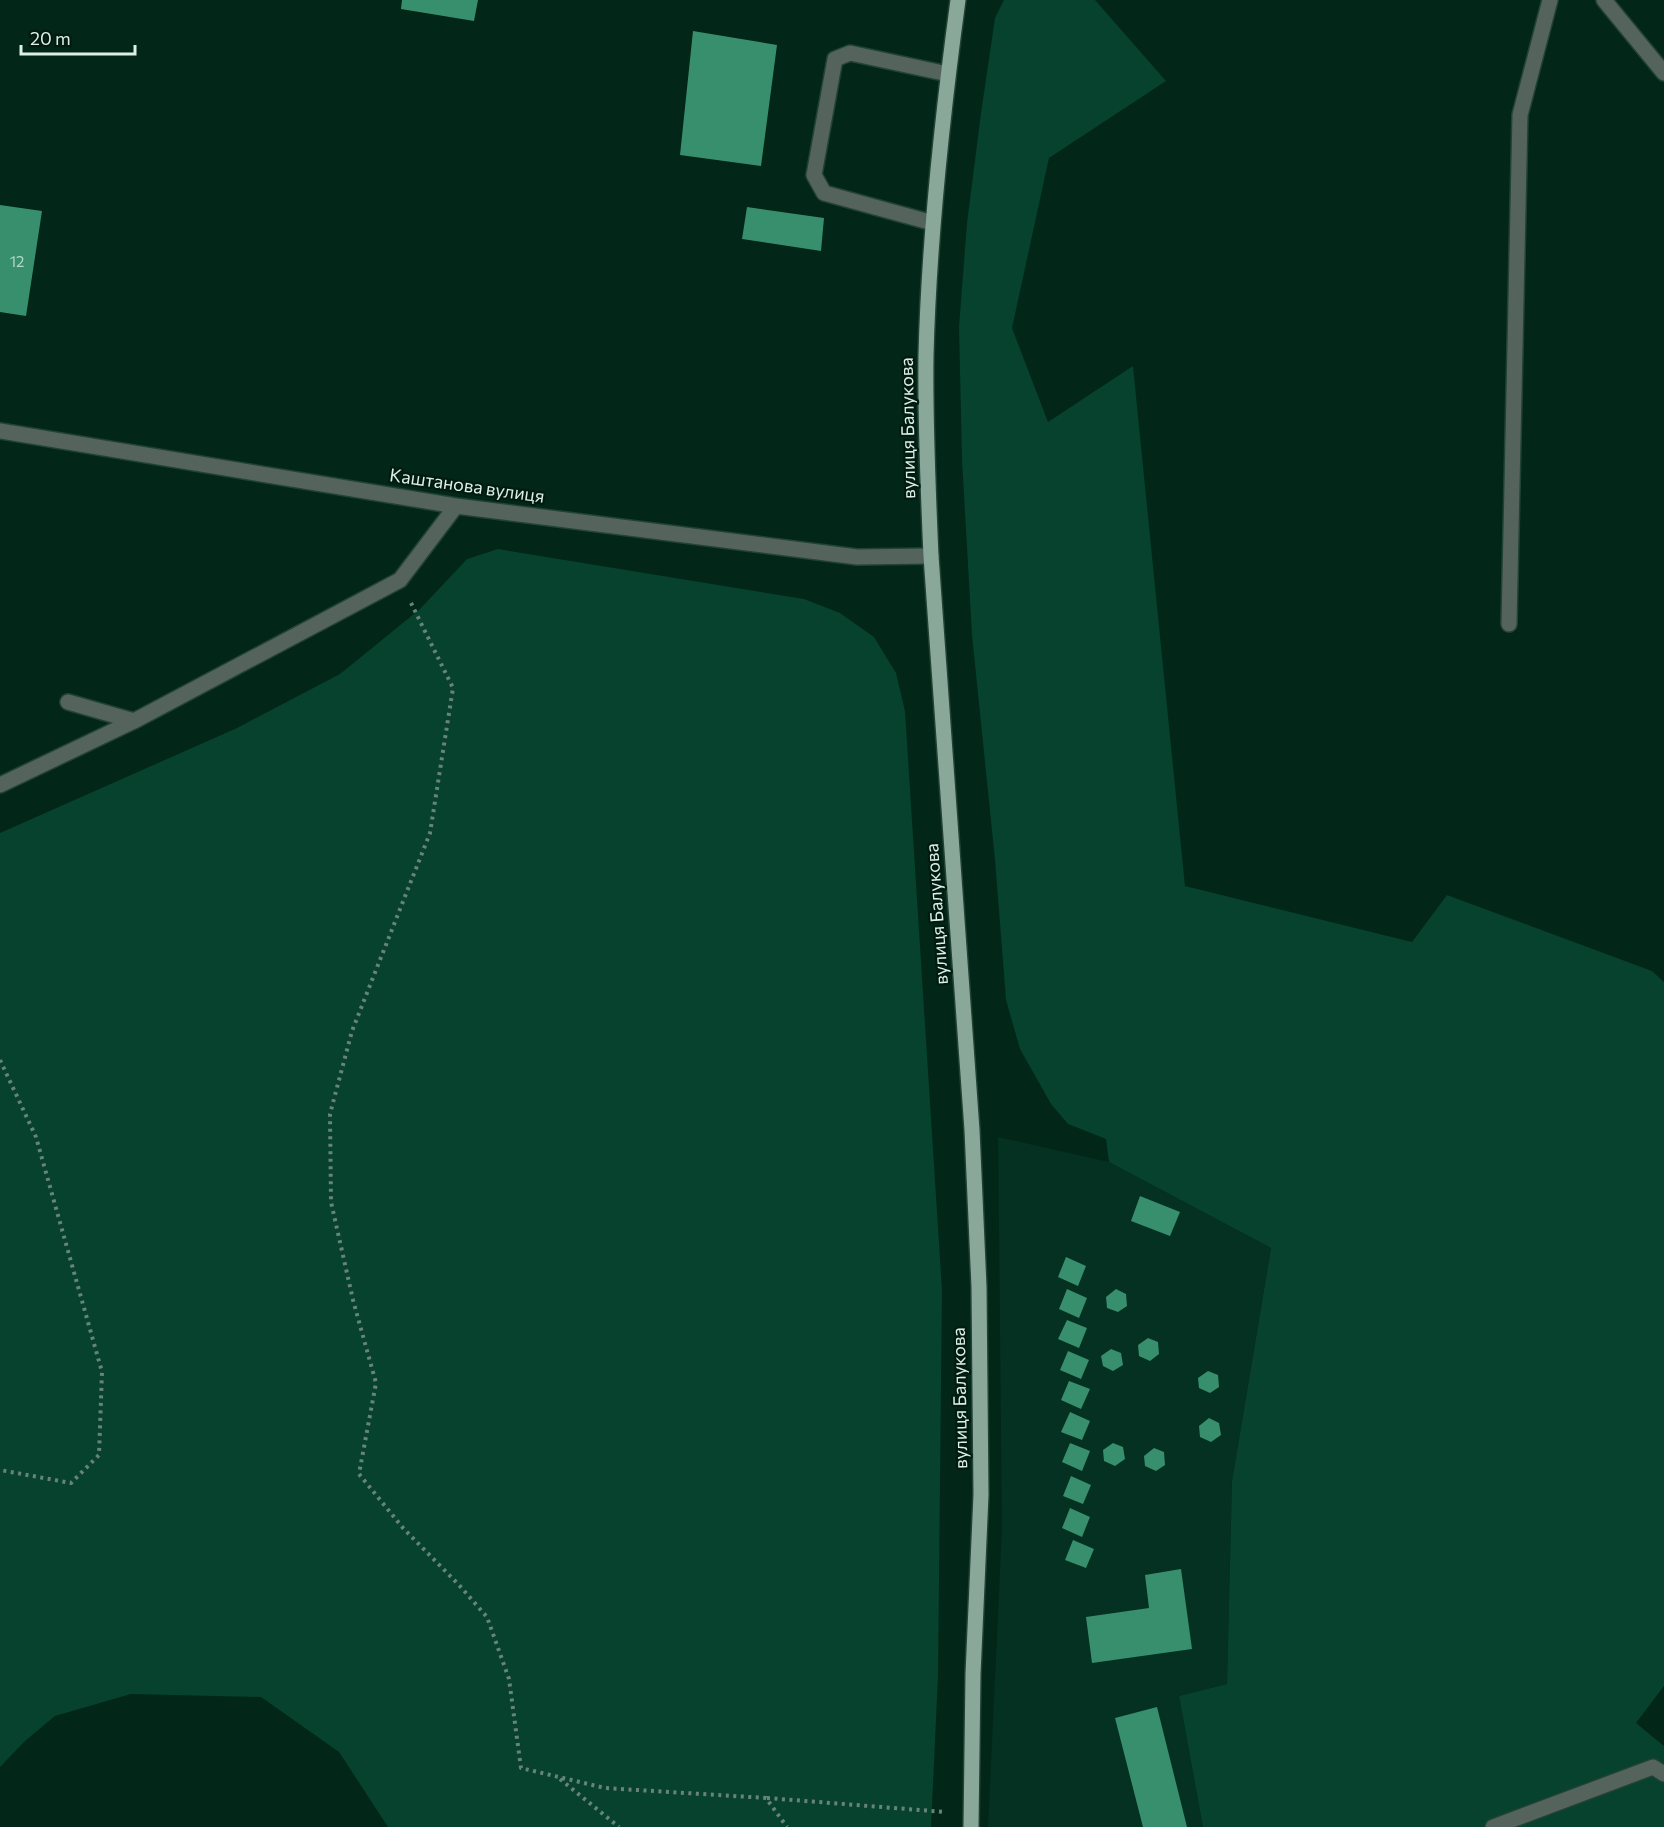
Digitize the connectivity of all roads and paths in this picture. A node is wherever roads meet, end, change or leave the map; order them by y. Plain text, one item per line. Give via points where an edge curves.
1 (958, 0) edge
2 (1550, 0) edge
3 (1604, 0) edge
4 (1664, 73) edge
5 (948, 74) junction
6 (933, 223) junction
7 (0, 431) edge
8 (456, 506) junction
9 (931, 556) junction
10 (400, 580) junction
11 (1509, 624) dead end
12 (68, 702) dead end
13 (134, 721) junction
14 (0, 785) edge
15 (0, 1060) edge
16 (2, 1070) edge
17 (0, 1470) edge
18 (1664, 1774) edge
19 (557, 1777) junction
20 (766, 1798) junction
21 (971, 1821) edge
22 (619, 1827) edge
23 (788, 1827) edge
24 (1492, 1827) edge

1 - 5 main road, вулиця Балукова
2 - 11 street via 1520,115
3 - 4 street
5 - 6 main road, вулиця Балукова
5 - 6 street via 850,53 835,60 814,175 824,193
6 - 9 main road, вулиця Балукова via 926,354
7 - 8 street, Каштанова вулиця
8 - 9 street, Каштанова вулиця via 857,557
8 - 10 street
9 - 21 main road, вулиця Балукова via 972,1130 978,1287 981,1495
10 - 13 street
10 - 19 path via 453,688 430,833 352,1031 330,1114 331,1202 375,1383 359,1474 403,1528 487,1617 509,1679 520,1768
12 - 13 street
13 - 14 street
15 - 16 path
16 - 17 path via 36,1137 102,1372 99,1455 71,1483
18 - 24 street via 1653,1767
19 - 20 path via 605,1788
19 - 22 path
20 - 21 path
20 - 23 path

